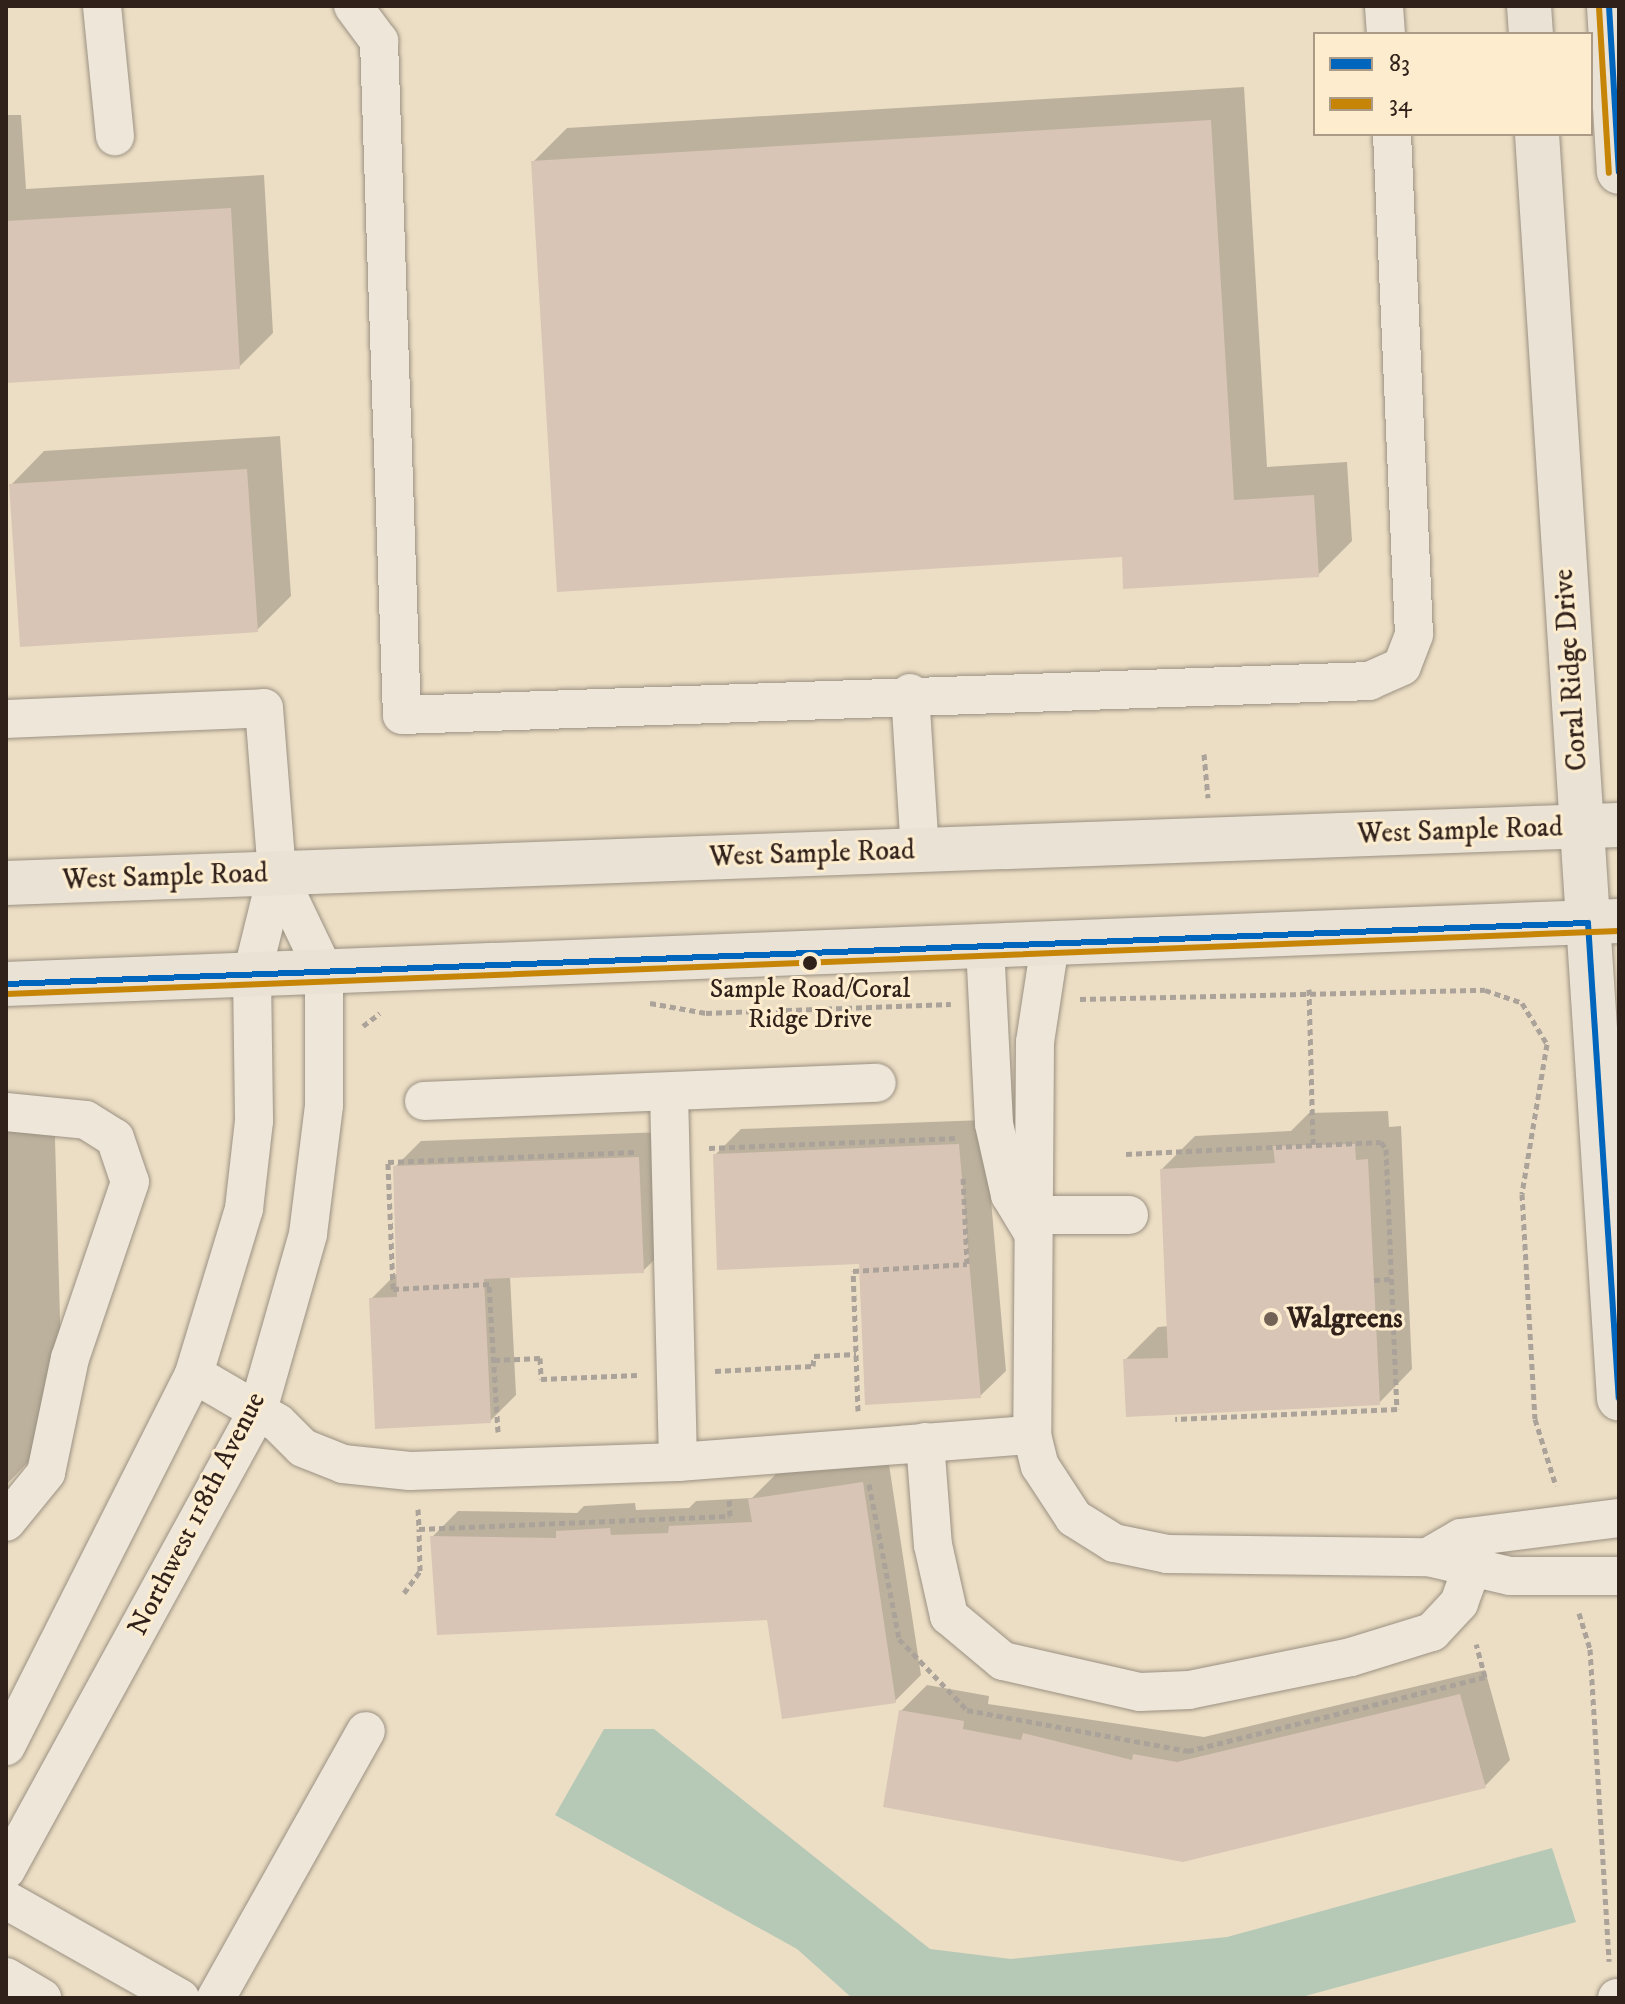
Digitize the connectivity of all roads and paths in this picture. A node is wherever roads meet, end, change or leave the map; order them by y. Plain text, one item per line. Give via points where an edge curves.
1 (102, 6) edge
2 (353, 6) edge
3 (1384, 6) edge
4 (1529, 6) edge
5 (1609, 6) edge
6 (1386, 32) edge
7 (1531, 32) edge
8 (115, 136) dead end
9 (1392, 136) edge
10 (1537, 136) edge
11 (1619, 172) edge
12 (910, 693) junction
13 (6, 719) edge
14 (1204, 754) dead end
15 (1208, 798) dead end
16 (1600, 826) edge
17 (920, 850) junction
18 (277, 873) junction
19 (6, 883) edge
20 (1603, 922) edge
21 (1050, 944) junction
22 (985, 946) junction
23 (324, 971) junction
24 (252, 974) junction
25 (6, 984) edge
26 (1309, 989) dead end
27 (877, 1083) dead end
28 (669, 1093) junction
29 (424, 1101) dead end
30 (6, 1112) edge
31 (1313, 1145) junction
32 (1126, 1154) dead end
33 (1129, 1215) dead end
34 (1034, 1224) junction
35 (853, 1271) dead end
36 (1391, 1279) junction
37 (1374, 1280) dead end
38 (856, 1354) junction
39 (494, 1360) dead end
40 (676, 1373) junction
41 (194, 1374) junction
42 (1619, 1398) edge
43 (258, 1410) junction
44 (1175, 1419) dead end
45 (1032, 1435) junction
46 (925, 1442) junction
47 (862, 1447) junction
48 (678, 1462) junction
49 (1619, 1518) edge
50 (6, 1522) edge
51 (419, 1529) dead end
52 (1428, 1557) junction
53 (1472, 1567) junction
54 (1619, 1576) edge
55 (404, 1593) dead end
56 (1570, 1607) dead end
57 (1580, 1617) dead end
58 (1476, 1639) dead end
59 (366, 1731) dead end
60 (6, 1746) edge
61 (6, 1870) edge
62 (6, 1900) edge
63 (6, 1977) edge
64 (42, 1998) edge
65 (180, 1998) edge
66 (216, 1998) edge

1 - 8 street
2 - 12 street via 379,41 402,715
3 - 6 street
4 - 7 main road
5 - 11 main road
9 - 12 street via 1414,634 1402,666 1369,681
10 - 16 main road, Coral Ridge Drive
12 - 17 street
13 - 18 street via 264,708
14 - 15 path
16 - 17 main road, West Sample Road
16 - 20 main road, Coral Ridge Drive
17 - 18 main road, West Sample Road
18 - 19 main road, West Sample Road
18 - 23 street, Northwest 118th Avenue
18 - 24 street
20 - 21 main road
20 - 42 main road, Coral Ridge Drive
21 - 22 main road
21 - 34 street via 1035,1042
22 - 23 main road
22 - 34 street via 994,1124 1010,1195
23 - 24 main road
23 - 43 street, Northwest 118th Avenue via 324,1105 308,1234
24 - 25 main road
24 - 41 street via 254,1121 244,1209
26 - 31 path
27 - 28 street
28 - 29 street
28 - 40 street
30 - 50 street via 86,1120 115,1138 130,1182 70,1358 46,1473
31 - 32 path
31 - 36 path via 1384,1145
33 - 34 street
34 - 45 street
35 - 38 path
36 - 37 path
36 - 44 path via 1397,1409
38 - 40 path via 814,1356 813,1366
38 - 47 path
39 - 40 path via 540,1358 541,1379
40 - 48 street
41 - 43 street
41 - 60 street
43 - 48 street via 303,1448 343,1464 410,1471
43 - 61 street, Northwest 118th Avenue
45 - 46 street
45 - 52 street via 1040,1466 1074,1518 1114,1543 1167,1554
46 - 47 street
46 - 53 street via 933,1545 949,1616 1003,1661 1094,1682 1140,1692 1189,1690 1351,1657 1432,1632 1459,1603
47 - 48 street
47 - 58 path via 899,1639 967,1710 1188,1751 1485,1677
49 - 52 street via 1461,1538
51 - 55 path via 420,1571
52 - 53 street
53 - 54 street via 1510,1576
56 - 57 path
59 - 66 street
62 - 65 street
63 - 64 street

